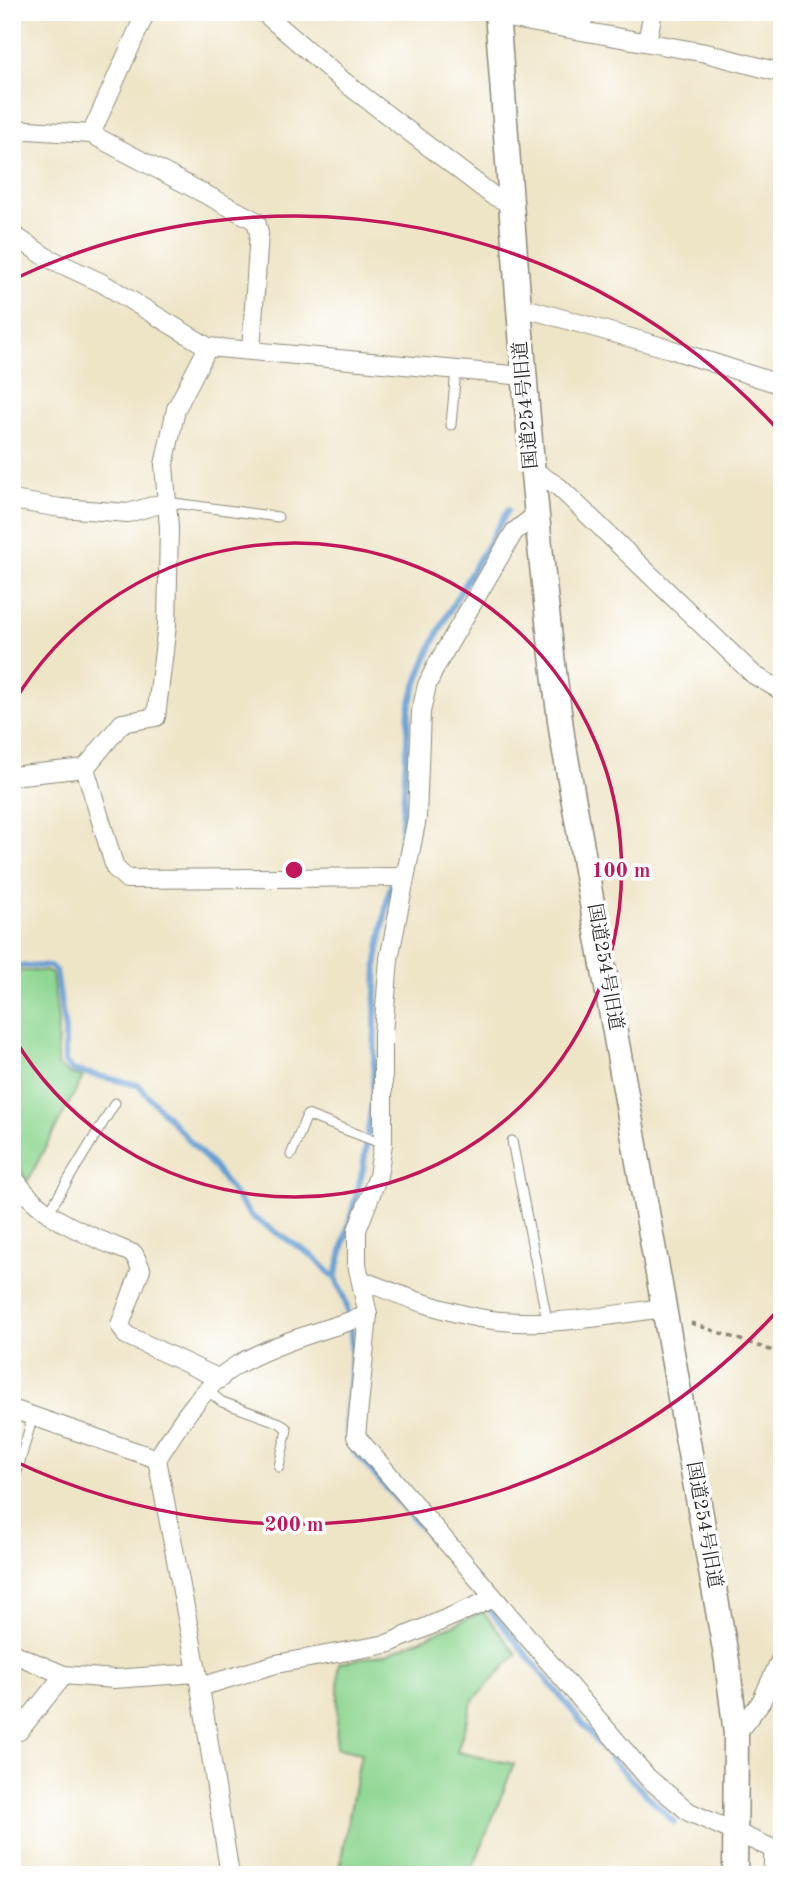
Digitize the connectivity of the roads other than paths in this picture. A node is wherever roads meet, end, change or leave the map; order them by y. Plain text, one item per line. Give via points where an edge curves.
1 (146, 12) edge
2 (263, 12) edge
3 (653, 12) edge
4 (497, 14) edge
5 (582, 21) edge
6 (647, 42) junction
7 (782, 73) edge
8 (12, 129) edge
9 (91, 134) junction
10 (511, 204) junction
11 (12, 234) edge
12 (518, 306) junction
13 (208, 347) junction
14 (251, 351) junction
15 (456, 370) junction
16 (524, 376) junction
17 (782, 385) edge
18 (451, 425) dead end
19 (533, 470) junction
20 (12, 501) edge
21 (167, 502) junction
22 (537, 514) junction
23 (278, 517) dead end
24 (782, 691) edge
25 (85, 768) junction
26 (12, 776) edge
27 (405, 877) junction
28 (115, 1103) dead end
29 (512, 1141) dead end
30 (383, 1144) junction
31 (291, 1155) dead end
32 (12, 1174) edge
33 (48, 1215) junction
34 (361, 1280) junction
35 (369, 1315) junction
36 (664, 1315) junction
37 (547, 1320) junction
38 (214, 1385) junction
39 (12, 1409) edge
40 (33, 1416) junction
41 (157, 1459) junction
42 (279, 1467) dead end
43 (12, 1489) edge
44 (492, 1599) junction
45 (12, 1653) edge
46 (782, 1656) edge
47 (64, 1675) junction
48 (198, 1680) junction
49 (12, 1729) edge
50 (736, 1734) junction
51 (736, 1835) junction
52 (775, 1852) edge
53 (230, 1875) edge
54 (735, 1875) edge
55 (768, 1875) edge

1 - 9 street
2 - 10 street via 343,81 492,195
3 - 6 street
4 - 5 street
4 - 10 street, 国道254号旧道
5 - 6 street
6 - 7 street
8 - 9 street
9 - 14 street via 256,221
10 - 12 street, 国道254号旧道
11 - 13 street
12 - 16 street, 国道254号旧道
12 - 17 street
13 - 14 street
13 - 21 street via 176,409 164,465
14 - 15 street
15 - 16 street
15 - 18 lane
16 - 19 street, 国道254号旧道
19 - 22 street, 国道254号旧道
19 - 24 street via 559,487 754,675
20 - 21 street via 128,513
21 - 23 lane
21 - 25 street via 167,625 156,717 122,723
22 - 27 street via 514,532 427,685 421,712 417,818
22 - 36 street, 国道254号旧道 via 562,735
25 - 26 street
25 - 27 street via 115,868 127,879
27 - 30 street via 388,972
28 - 33 lane
29 - 37 lane
30 - 31 lane via 307,1115
30 - 34 street via 378,1176 357,1230
32 - 33 street via 23,1192
33 - 38 street via 134,1254 141,1269 120,1325 126,1335
34 - 35 street
34 - 37 street via 426,1305 482,1319
35 - 38 street via 278,1346 236,1365
35 - 44 street via 356,1436
36 - 37 street
36 - 50 street, 国道254号旧道
38 - 41 street
38 - 42 lane via 222,1402 287,1429
39 - 40 street
40 - 41 street
40 - 43 lane
41 - 48 street
44 - 48 street via 387,1644
44 - 51 street via 648,1778 689,1812
45 - 47 street
46 - 50 street via 761,1702
47 - 48 street
47 - 49 street via 19,1731
48 - 53 street
50 - 51 street, 国道254号旧道
51 - 52 street
51 - 54 street, 国道254号旧道
52 - 55 lane

